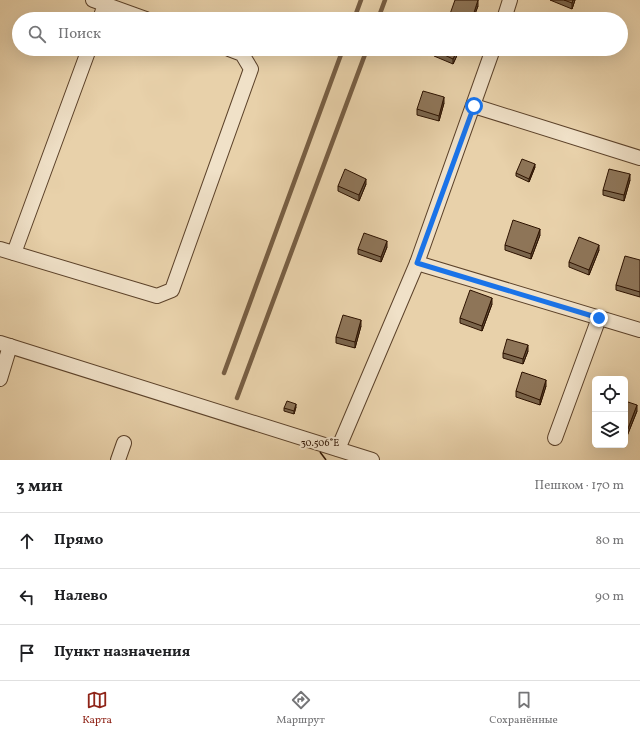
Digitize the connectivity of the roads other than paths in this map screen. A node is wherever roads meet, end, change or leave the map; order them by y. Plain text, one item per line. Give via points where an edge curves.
1 (510, 0) edge
2 (99, 2) edge
3 (100, 12) edge
4 (127, 12) edge
5 (506, 12) edge
6 (86, 56) edge
7 (243, 56) edge
8 (491, 56) edge
9 (474, 106) junction
10 (640, 158) edge
11 (0, 249) edge
12 (14, 253) junction
13 (417, 263) junction
14 (599, 318) junction
15 (640, 330) edge
16 (5, 345) edge
17 (0, 379) edge
18 (555, 438) dead end
19 (124, 444) dead end
20 (338, 449) junction
21 (118, 460) edge
22 (372, 460) edge

1 - 5 street
2 - 3 street
2 - 4 street
6 - 12 street
7 - 12 street via 251,69 172,290 157,296
8 - 9 street
9 - 10 street
9 - 13 street
11 - 12 street
13 - 14 street
13 - 20 street
14 - 15 street
14 - 18 street
16 - 17 street
16 - 20 street
19 - 21 street
20 - 22 street

